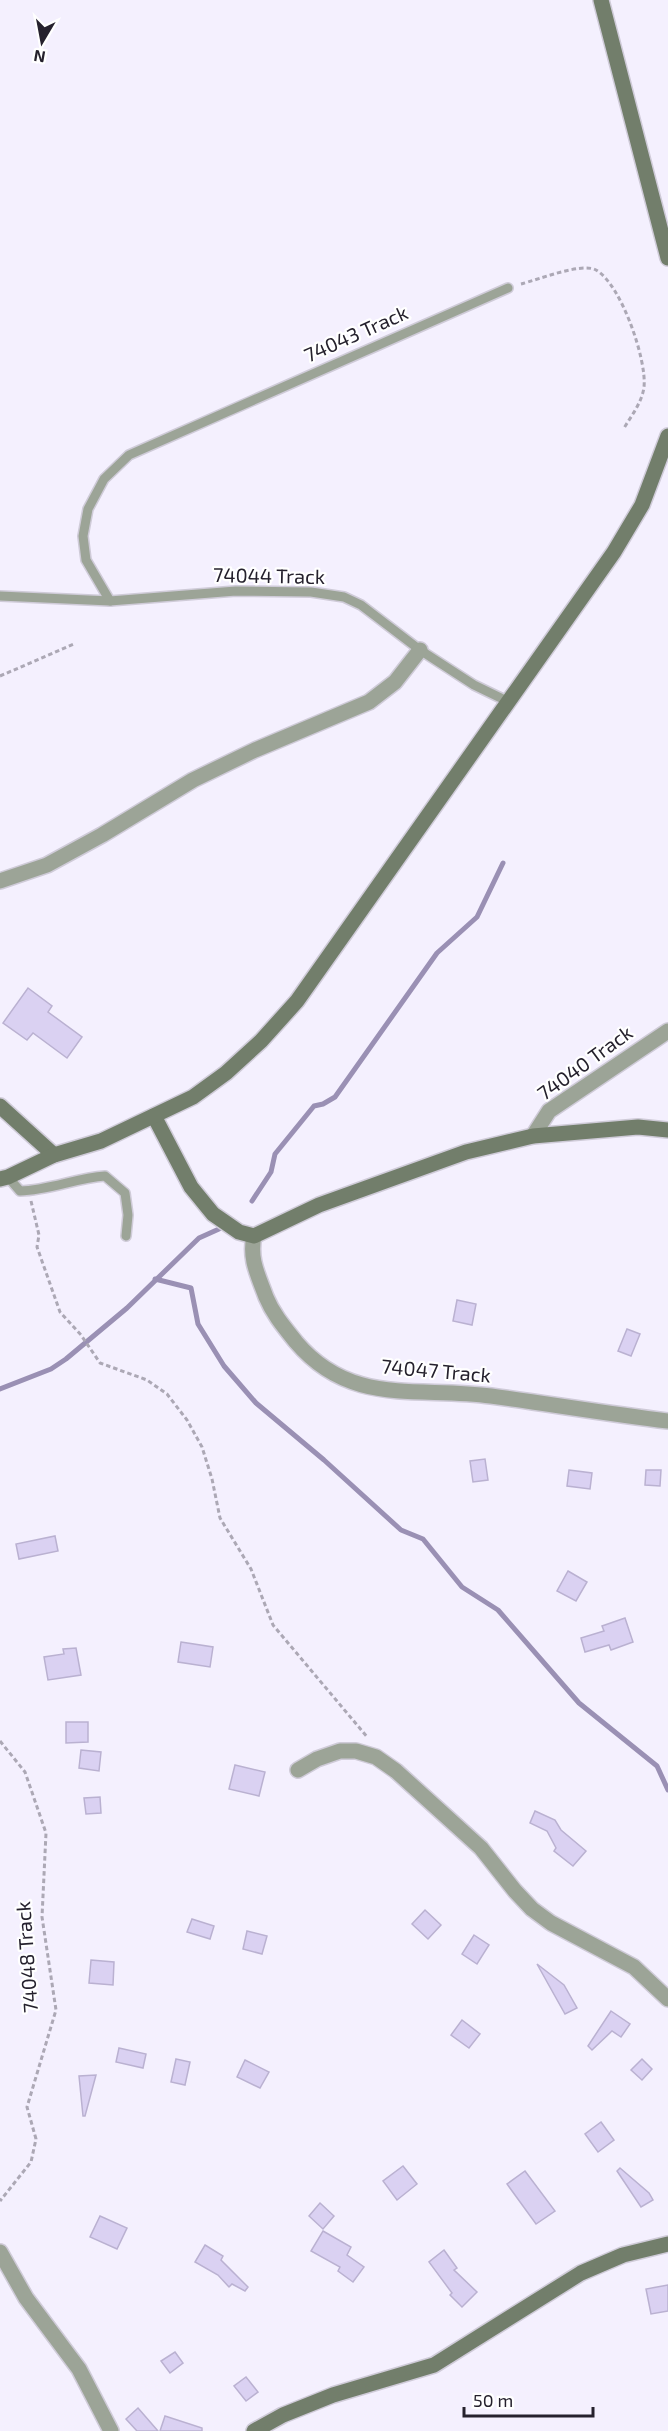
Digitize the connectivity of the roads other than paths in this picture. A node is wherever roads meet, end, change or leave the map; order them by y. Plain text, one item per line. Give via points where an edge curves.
1 (601, 0) edge
2 (668, 258) edge
3 (508, 288) road end
4 (668, 436) edge
5 (0, 596) edge
6 (110, 601) junction
7 (420, 650) junction
8 (507, 701) junction
9 (0, 881) edge
10 (668, 1030) edge
11 (0, 1106) edge
12 (154, 1116) junction
13 (668, 1130) edge
14 (533, 1136) junction
15 (54, 1155) junction
16 (2, 1180) edge
17 (247, 1234) junction
18 (126, 1236) dead end
19 (668, 1421) edge
20 (298, 1770) dead end
21 (668, 1999) edge
22 (668, 2244) edge
23 (0, 2252) edge
24 (111, 2431) edge
25 (255, 2431) edge

1 - 2 street
3 - 6 lane, 74043 Track via 129,455 104,479 88,509 83,536 86,560
4 - 8 street via 642,505 614,552
5 - 6 lane, 74044 Track
6 - 7 lane, 74044 Track via 236,591 311,592 344,597 361,605
7 - 8 lane, 74044 Track
7 - 9 street via 395,682 369,702 244,755 46,865
8 - 12 street via 297,1001 226,1073 193,1097
10 - 14 street, 74040 Track via 549,1111
11 - 15 street
12 - 15 street via 101,1141
12 - 17 street via 191,1186 213,1214
13 - 14 street via 638,1127
14 - 17 street via 466,1152
15 - 16 street
16 - 18 lane via 20,1191 29,1191 105,1176 125,1193
17 - 19 street, 74047 Track via 253,1265 272,1312 310,1359 343,1378 376,1389 489,1396
20 - 21 street via 340,1751 376,1757 481,1848 532,1909 634,1967
22 - 25 street via 623,2255 581,2273 434,2364 333,2394
23 - 24 street via 26,2298 79,2369

